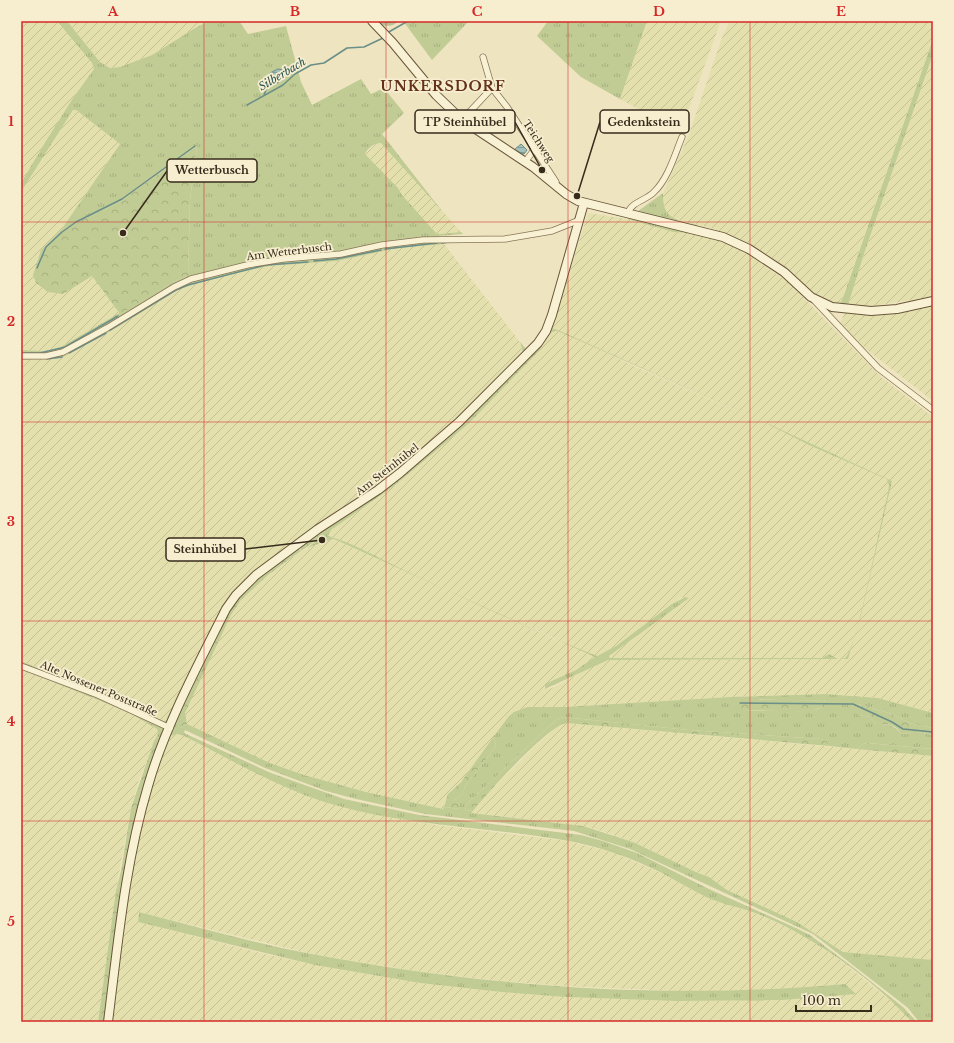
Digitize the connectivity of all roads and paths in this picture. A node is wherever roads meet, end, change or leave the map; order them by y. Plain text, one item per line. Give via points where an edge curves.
1 (372, 21) edge
2 (483, 57) dead end
3 (492, 88) junction
4 (462, 120) junction
5 (682, 136) dead end
6 (534, 150) junction
7 (525, 162) junction
8 (555, 184) junction
9 (584, 203) junction
10 (631, 214) junction
11 (577, 222) junction
12 (811, 297) junction
13 (933, 301) edge
14 (832, 307) junction
15 (828, 315) junction
16 (21, 356) edge
17 (933, 410) edge
18 (21, 666) edge
19 (170, 728) junction
20 (108, 1022) edge

1 - 4 street via 436,95
2 - 3 street, Teichweg
3 - 4 street
3 - 6 street, Teichweg
4 - 7 street
5 - 10 street via 663,180 654,192 630,207
6 - 7 street
6 - 8 street, Teichweg
7 - 8 street
8 - 9 street via 566,194
9 - 10 street
9 - 11 street, Am Steinhübel
10 - 12 street via 716,234 749,249 784,272
11 - 16 street, Am Wetterbusch via 552,231 505,239 423,240 341,254 247,265 202,276 174,287 108,328 63,352 46,356
11 - 19 street, Am Steinhübel via 552,315 538,343 459,422 400,473 318,529 246,584 226,609
12 - 14 street
12 - 15 street
13 - 14 street via 871,311
14 - 15 street
15 - 17 street via 878,368
18 - 19 street, Alte Nossener Poststraße via 98,695
19 - 20 street, Am Steinhübel via 148,785 140,819 121,916

